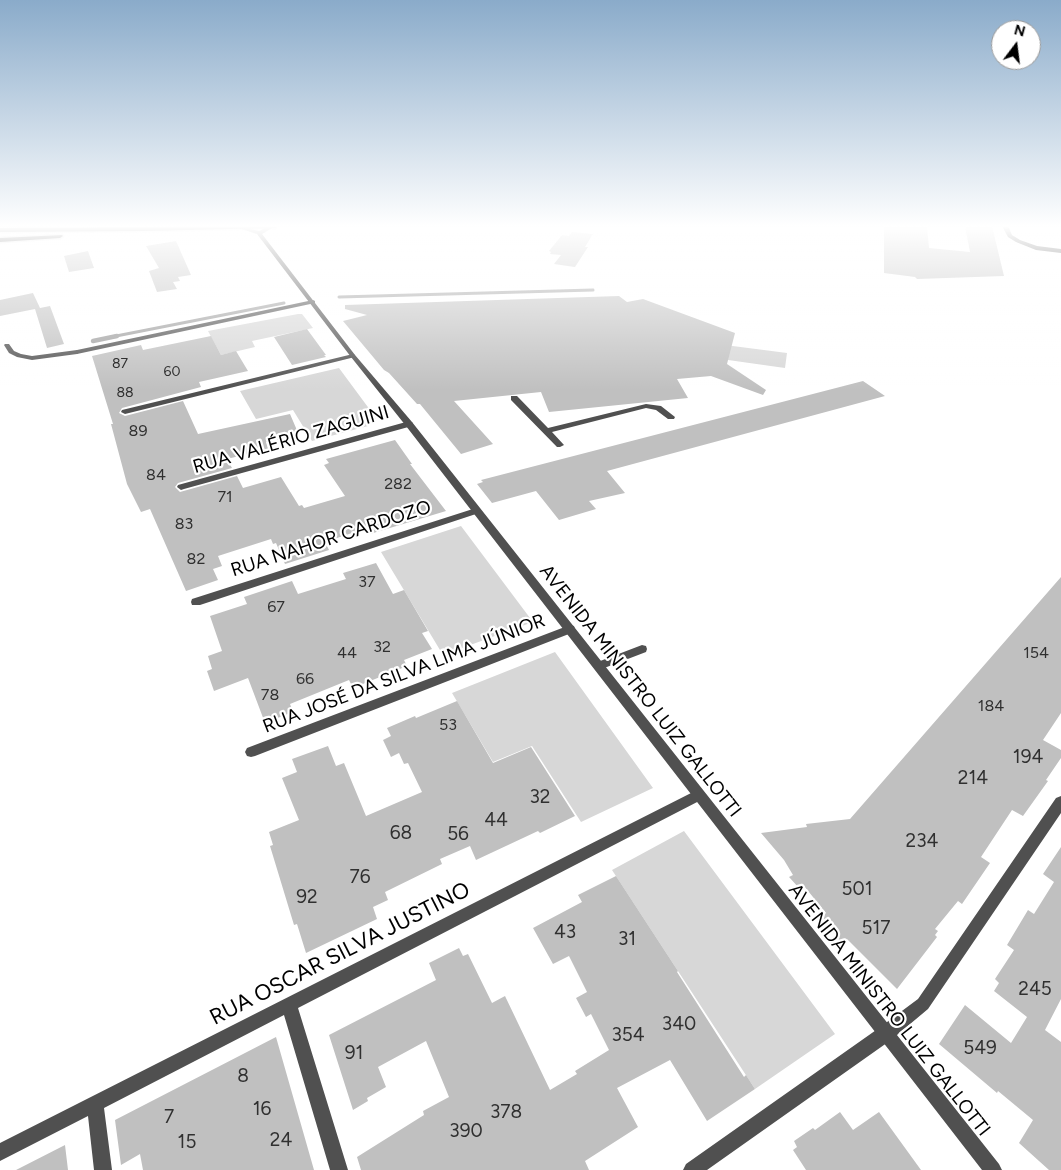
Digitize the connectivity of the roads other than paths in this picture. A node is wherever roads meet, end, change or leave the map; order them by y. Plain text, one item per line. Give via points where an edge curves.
1 (296, 281) edge
2 (313, 302) junction
3 (7, 345) dead end
4 (353, 356) junction
5 (514, 398) dead end
6 (125, 412) dead end
7 (671, 417) dead end
8 (409, 424) junction
9 (547, 432) junction
10 (560, 446) dead end
11 (181, 487) dead end
12 (476, 511) junction
13 (196, 602) dead end
14 (570, 629) junction
15 (642, 649) dead end
16 (599, 666) junction
17 (252, 752) dead end
18 (699, 795) junction
19 (1061, 802) edge
20 (289, 1004) junction
21 (885, 1034) junction
22 (95, 1103) junction
23 (0, 1152) edge
24 (103, 1170) edge
25 (339, 1170) edge
26 (692, 1170) edge
27 (993, 1170) edge

1 - 2 street, AVENIDA MINISTRO LUIZ GALLOTTI
2 - 3 street via 77,352 25,357 11,352
2 - 4 street, AVENIDA MINISTRO LUIZ GALLOTTI
4 - 6 street
4 - 8 street, AVENIDA MINISTRO LUIZ GALLOTTI
5 - 9 street
7 - 9 street via 658,408 646,406
8 - 11 street, RUA VALÉRIO ZAGUINI
8 - 12 street, AVENIDA MINISTRO LUIZ GALLOTTI
9 - 10 street
12 - 13 street, RUA NAHOR CARDOZO
12 - 14 street, AVENIDA MINISTRO LUIZ GALLOTTI
14 - 16 street, AVENIDA MINISTRO LUIZ GALLOTTI
14 - 17 street, RUA JOSÉ DA SILVA LIMA JÚNIOR
15 - 16 street
16 - 18 street, AVENIDA MINISTRO LUIZ GALLOTTI
18 - 20 street, RUA OSCAR SILVA JUSTINO
18 - 21 street, AVENIDA MINISTRO LUIZ GALLOTTI
19 - 21 street via 923,1004
20 - 22 street, RUA OSCAR SILVA JUSTINO
20 - 25 street
21 - 26 street
21 - 27 street, AVENIDA MINISTRO LUIZ GALLOTTI
22 - 23 street, RUA OSCAR SILVA JUSTINO
22 - 24 street

